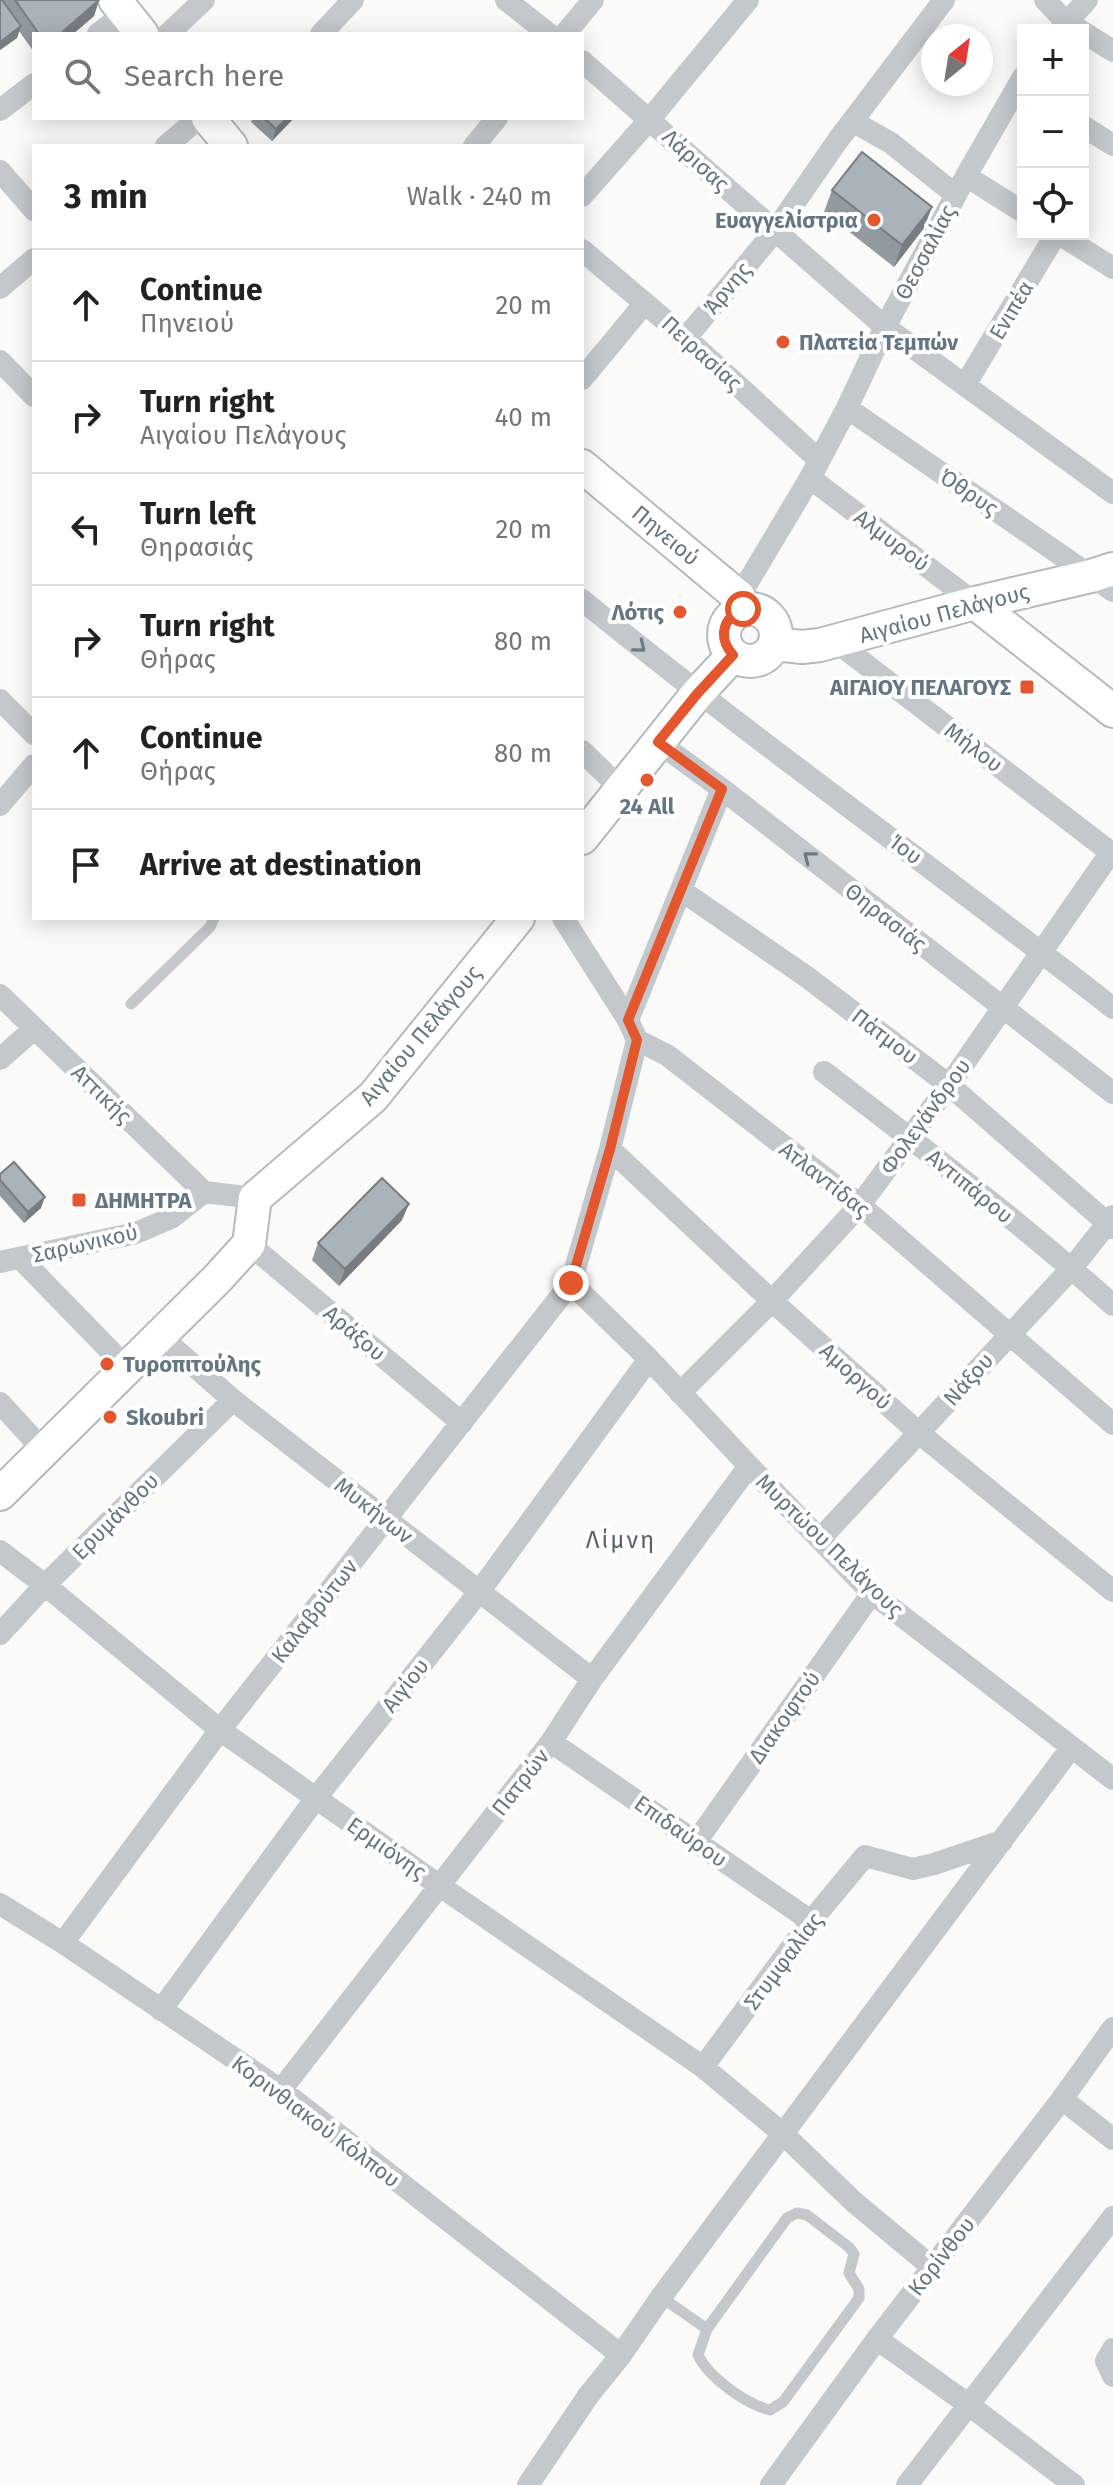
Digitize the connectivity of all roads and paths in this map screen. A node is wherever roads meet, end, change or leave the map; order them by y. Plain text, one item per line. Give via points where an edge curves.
1 (204, 0) edge
2 (353, 0) edge
3 (506, 0) edge
4 (593, 0) edge
5 (748, 0) edge
6 (944, 0) edge
7 (1045, 0) edge
8 (1087, 0) edge
9 (127, 16) edge
10 (1068, 24) edge
11 (1074, 24) edge
12 (101, 32) edge
13 (170, 32) edge
14 (323, 32) edge
15 (546, 32) edge
16 (567, 32) edge
17 (1089, 38) edge
18 (1113, 51) edge
19 (584, 63) edge
20 (32, 86) edge
21 (1017, 90) edge
22 (0, 110) edge
23 (650, 119) junction
24 (495, 120) edge
25 (852, 121) junction
26 (219, 127) edge
27 (1089, 130) edge
28 (172, 144) edge
29 (476, 144) edge
30 (1113, 145) edge
31 (0, 171) edge
32 (961, 186) junction
33 (584, 194) edge
34 (32, 208) edge
35 (1017, 209) edge
36 (775, 231) junction
37 (1053, 240) edge
38 (1067, 240) edge
39 (584, 252) edge
40 (32, 261) edge
41 (1113, 268) edge
42 (0, 288) edge
43 (645, 303) junction
44 (885, 327) junction
45 (686, 338) junction
46 (0, 361) edge
47 (584, 377) edge
48 (965, 385) junction
49 (32, 394) edge
50 (847, 408) junction
51 (584, 468) edge
52 (814, 469) junction
53 (1111, 486) edge
54 (1106, 579) edge
55 (584, 602) edge
56 (741, 603) junction
57 (975, 603) junction
58 (835, 641) junction
59 (775, 644) junction
60 (733, 655) junction
61 (697, 694) junction
62 (0, 700) edge
63 (1113, 711) edge
64 (32, 732) edge
65 (658, 742) junction
66 (584, 753) edge
67 (32, 767) edge
68 (621, 789) junction
69 (722, 789) junction
70 (0, 804) edge
71 (584, 835) edge
72 (1112, 853) edge
73 (682, 891) junction
74 (213, 920) edge
75 (516, 920) edge
76 (564, 920) edge
77 (1041, 952) junction
78 (0, 995) edge
79 (131, 1004) dead end
80 (1003, 1008) junction
81 (1113, 1008) edge
82 (34, 1029) junction
83 (632, 1030) junction
84 (0, 1059) edge
85 (824, 1072) dead end
86 (949, 1085) junction
87 (1113, 1093) edge
88 (909, 1137) junction
89 (610, 1149) junction
90 (204, 1192) junction
91 (255, 1198) junction
92 (860, 1205) junction
93 (1111, 1222) edge
94 (249, 1244) junction
95 (10, 1260) edge
96 (1072, 1268) junction
97 (571, 1283) junction
98 (772, 1301) junction
99 (1113, 1305) edge
100 (1009, 1333) junction
101 (160, 1336) junction
102 (649, 1359) junction
103 (127, 1368) junction
104 (680, 1393) junction
105 (233, 1400) junction
106 (0, 1403) edge
107 (462, 1423) junction
108 (1113, 1424) edge
109 (919, 1433) junction
110 (44, 1451) junction
111 (749, 1466) junction
112 (0, 1494) edge
113 (386, 1520) junction
114 (820, 1539) junction
115 (0, 1551) edge
116 (45, 1585) junction
117 (1113, 1591) edge
118 (479, 1592) junction
119 (872, 1593) junction
120 (0, 1634) edge
121 (592, 1679) junction
122 (220, 1730) junction
123 (551, 1742) junction
124 (1071, 1748) junction
125 (1113, 1779) edge
126 (316, 1798) junction
127 (1002, 1841) junction
128 (696, 1842) junction
129 (440, 1886) junction
130 (0, 1906) edge
131 (811, 1921) junction
132 (63, 1943) junction
133 (161, 2010) junction
134 (1113, 2028) edge
135 (703, 2067) junction
136 (281, 2090) junction
137 (1062, 2099) junction
138 (782, 2133) junction
139 (1113, 2139) edge
140 (1113, 2217) edge
141 (932, 2267) junction
142 (661, 2297) junction
143 (707, 2329) junction
144 (877, 2339) junction
145 (1113, 2349) edge
146 (621, 2355) junction
147 (1112, 2375) edge
148 (969, 2405) junction
149 (528, 2485) edge
150 (771, 2485) edge
151 (907, 2485) edge
152 (1074, 2485) edge

1 - 13 street
2 - 14 street
3 - 15 street
4 - 16 street
5 - 23 street
6 - 25 street, Άρνης
7 - 10 street
8 - 11 street
9 - 12 street
17 - 18 street
19 - 23 street, Λάρισας
20 - 22 street
21 - 32 street, Θεσσαλίας
23 - 33 street
23 - 36 street, Λάρισας
24 - 29 street
25 - 32 street
25 - 36 street, Άρνης
26 - 28 street
27 - 30 street
31 - 34 street
32 - 35 street
32 - 44 street, Θεσσαλίας
36 - 44 street, Λάρισας
36 - 45 street, Άρνης
37 - 48 street, Ενιπέα
38 - 41 street
39 - 43 street, Πειρασίας
40 - 42 street
43 - 45 street, Πειρασίας
43 - 47 street
44 - 48 street, Λάρισας
44 - 50 street, Θεσσαλίας
45 - 52 street, Πειρασίας
46 - 49 street
48 - 53 street, Λάρισας
50 - 52 street, Θεσσαλίας
50 - 54 street, Όθρυς
51 - 56 main road, Πηνειού
52 - 56 street, Θεσσαλίας
52 - 57 street, Αλμυρού
54 - 57 main road, Αιγαίου Πελάγους
55 -> 61 street, Ίου
56 - 59 main road, Πηνειού via 766,614 775,628
56 - 60 main road via 724,629
57 - 58 main road, Αιγαίου Πελάγους
57 - 63 main road
58 - 59 main road, Αιγαίου Πελάγους via 802,647
58 - 72 street, Μήλου
59 - 60 main road via 760,659 746,661
60 - 61 main road
61 - 65 main road
61 - 77 street, Ίου
62 - 64 street
65 - 68 main road
65 - 69 street, Θηρασιάς
66 - 68 street
67 - 70 street
68 - 71 main road
69 - 73 street
80 -> 69 street, Θηρασιάς
72 - 77 street, Φολεγάνδρου
73 - 83 street
73 - 86 street, Πάτμου
74 - 79 lane
75 - 91 main road, Αιγαίου Πελάγους via 373,1097
76 - 83 street, Ατλαντίδας
77 - 80 street, Φολεγάνδρου
77 - 81 street, Ίου
78 - 82 street, Αττικής
80 - 86 street, Φολεγάνδρου
80 - 87 street, Θηρασιάς
82 - 84 street
82 - 90 street, Αττικής
83 - 89 street
83 - 92 street, Ατλαντίδας
85 - 88 street, Αντιπάρου
86 - 88 street, Φολεγάνδρου
86 - 93 street, Πάτμου
88 - 92 street, Φολεγάνδρου
88 - 96 street, Αντιπάρου
89 - 97 street
89 - 98 street, Αμοργού
90 - 91 street
90 - 95 street, Σαρωνικού via 171,1218 136,1233
91 - 94 main road
92 - 98 street, Φολεγάνδρου
92 - 100 street, Ατλαντίδας
93 - 96 street, Νάξου
94 - 101 main road
94 - 107 street, Αράξου
95 - 103 street
96 - 99 street, Αντιπάρου
96 - 100 street, Νάξου
97 - 102 street, Μυρτώου Πελάγους
97 - 107 street, Καλαβρύτων
98 - 104 street, Φολεγάνδρου
98 - 109 street, Αμοργού
100 - 108 street, Ατλαντίδας
100 - 109 street, Νάξου
101 - 103 main road
101 - 105 street, Μυκήνων
102 - 104 street, Μυρτώου Πελάγους
102 - 118 street, Αιγίου
103 - 110 main road
104 - 111 street, Μυρτώου Πελάγους
105 - 113 street, Μυκήνων
105 - 116 street, Ερυμάνθου
106 - 110 street
107 - 113 street, Καλαβρύτων
109 - 114 street, Νάξου
109 - 117 street, Αμοργού
110 - 112 main road
111 - 114 street, Μυρτώου Πελάγους
111 - 121 street, Πατρών
113 - 118 street, Μυκήνων
113 - 122 street, Καλαβρύτων
114 - 119 street, Μυρτώου Πελάγους
115 - 116 street, Ερμιόνης
116 - 120 street, Ερυμάνθου
116 - 122 street, Ερμιόνης
118 - 121 street, Μυκήνων
118 - 126 street, Αιγίου
119 - 124 street, Μυρτώου Πελάγους
119 - 128 street, Διακοφτού
121 - 123 street, Πατρών
122 - 126 street, Ερμιόνης
122 - 132 street, Καλαβρύτων
123 - 128 street, Επιδαύρου
123 - 129 street, Πατρών
124 - 125 street, Μυρτώου Πελάγους
124 - 127 street
126 - 129 street, Ερμιόνης
126 - 133 street, Αιγίου
127 - 131 street, Στυμφαλίας via 913,1869 865,1856
127 - 138 street
128 - 131 street, Επιδαύρου
129 - 135 street, Ερμιόνης
129 - 136 street, Πατρών
130 - 132 street, Κορινθιακού Κόλπου
131 - 135 street, Στυμφαλίας
132 - 133 street, Κορινθιακού Κόλπου
133 - 136 street, Κορινθιακού Κόλπου
134 - 137 street, Κορίνθου
135 - 138 street, Ερμιόνης
136 - 146 street, Κορινθιακού Κόλπου
137 - 139 street
137 - 141 street, Κορίνθου
138 - 141 street, Ερμιόνης
138 - 142 street
140 - 148 street
141 - 144 street, Κορίνθου
142 - 143 lane
142 - 146 street
143 - 143 lane via 698,2355 705,2370 755,2406 770,2410 783,2402 859,2298 849,2273 854,2254 807,2215 787,2218
144 - 148 street
144 - 150 street, Κορίνθου
145 - 147 street via 1106,2361
146 - 149 street
148 - 151 street
148 - 152 street

